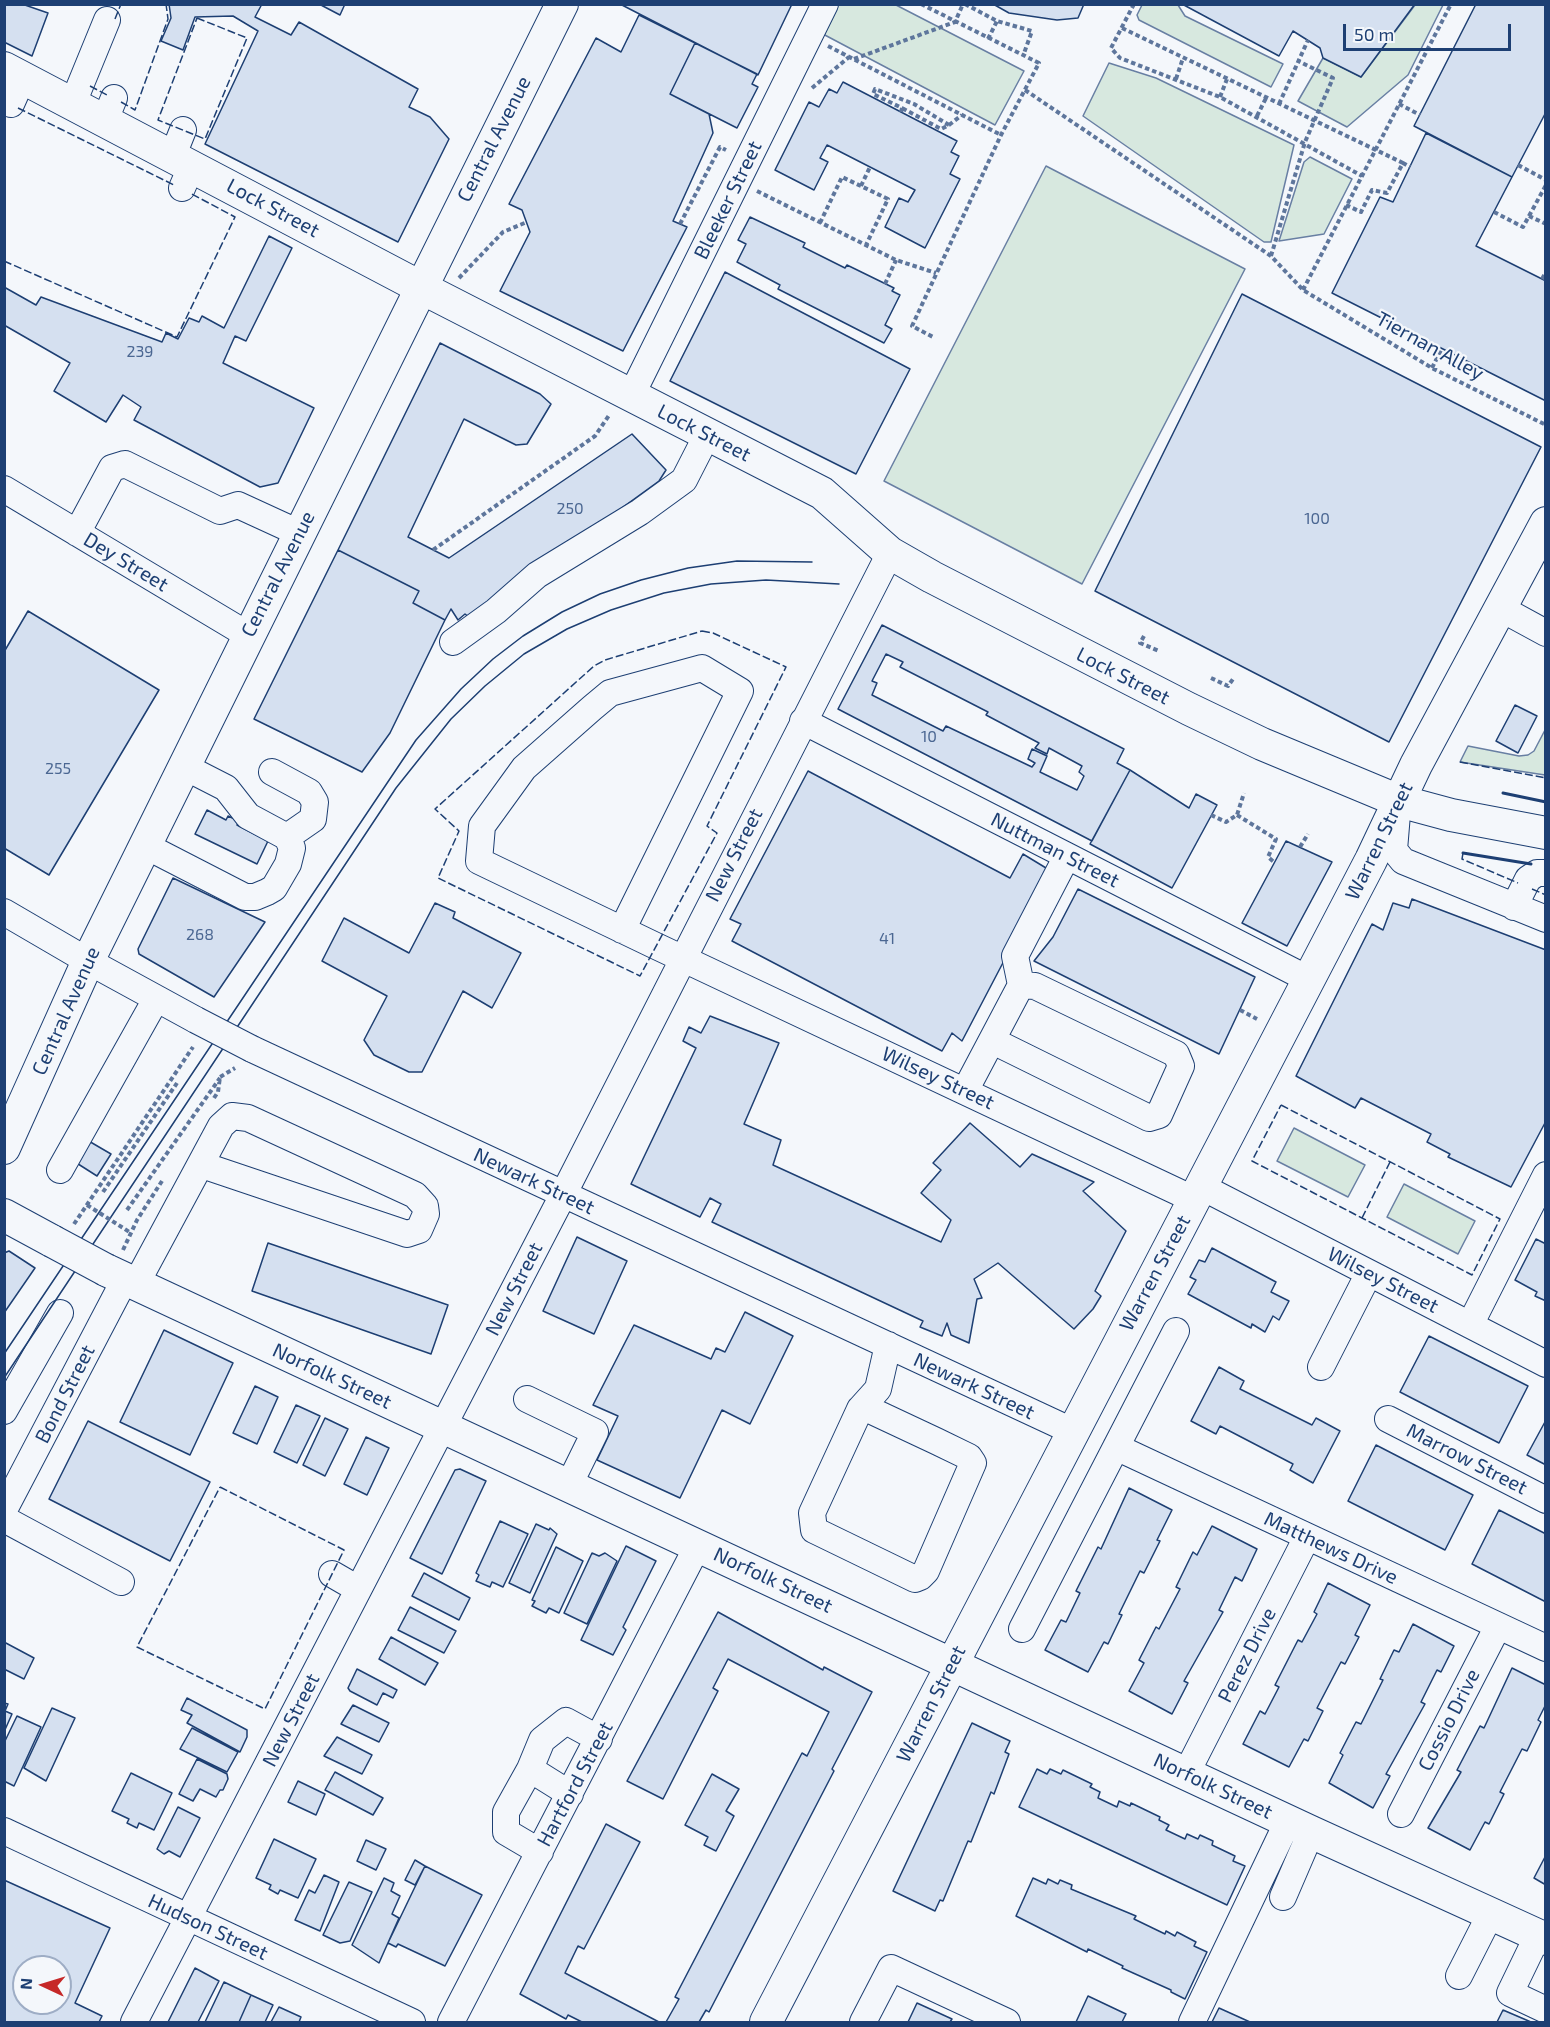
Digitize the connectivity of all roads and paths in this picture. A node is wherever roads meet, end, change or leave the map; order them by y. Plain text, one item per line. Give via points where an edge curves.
1 (825, 4) edge
2 (921, 4) edge
3 (964, 4) edge
4 (1134, 4) edge
5 (1451, 4) edge
6 (557, 6) edge
7 (106, 20) dead end
8 (997, 21) junction
9 (955, 22) junction
10 (1122, 28) junction
11 (809, 36) junction
12 (988, 39) junction
13 (1308, 40) dead end
14 (1023, 56) junction
15 (1183, 58) junction
16 (854, 59) junction
17 (1298, 61) junction
18 (1176, 79) junction
19 (1227, 79) junction
20 (13, 83) edge
21 (1025, 90) junction
22 (1220, 97) junction
23 (1266, 98) junction
24 (73, 103) junction
25 (1279, 104) junction
26 (1399, 104) junction
27 (962, 115) junction
28 (1420, 115) dead end
29 (1257, 116) junction
30 (1315, 122) junction
31 (950, 125) junction
32 (1001, 135) junction
33 (1305, 142) junction
34 (1375, 150) junction
35 (1403, 163) junction
36 (1518, 165) dead end
37 (1410, 166) dead end
38 (870, 167) dead end
39 (743, 171) junction
40 (1362, 176) junction
41 (1545, 180) edge
42 (1545, 185) edge
43 (861, 186) junction
44 (1347, 205) junction
45 (1494, 212) dead end
46 (1529, 216) junction
47 (527, 222) dead end
48 (820, 223) junction
49 (1545, 224) edge
50 (680, 225) dead end
51 (866, 245) junction
52 (1271, 256) junction
53 (896, 260) junction
54 (1545, 272) edge
55 (936, 273) junction
56 (1542, 279) dead end
57 (457, 281) dead end
58 (885, 284) dead end
59 (420, 287) junction
60 (1303, 290) junction
61 (933, 337) dead end
62 (1442, 348) dead end
63 (1432, 368) junction
64 (620, 405) junction
65 (1545, 424) edge
66 (707, 435) junction
67 (4, 489) edge
68 (1545, 523) edge
69 (77, 533) junction
70 (299, 533) junction
71 (433, 550) dead end
72 (890, 552) junction
73 (1500, 608) junction
74 (1545, 633) edge
75 (248, 635) junction
76 (1144, 636) dead end
77 (453, 642) dead end
78 (1159, 651) dead end
79 (1211, 678) dead end
80 (1233, 679) dead end
81 (803, 721) junction
82 (183, 766) junction
83 (272, 772) dead end
84 (1244, 793) dead end
85 (1398, 801) junction
86 (1237, 814) junction
87 (1211, 815) dead end
88 (1545, 833) edge
89 (1308, 834) dead end
90 (287, 837) junction
91 (144, 845) junction
92 (1300, 847) dead end
93 (1067, 856) junction
94 (1274, 862) dead end
95 (1545, 873) edge
96 (1515, 907) junction
97 (4, 912) edge
98 (1545, 919) edge
99 (622, 930) junction
100 (682, 957) junction
101 (88, 962) junction
102 (1308, 980) junction
103 (1028, 986) junction
104 (156, 999) junction
105 (1240, 1010) dead end
106 (1257, 1019) dead end
107 (999, 1043) junction
108 (193, 1047) dead end
109 (220, 1077) dead end
110 (177, 1083) dead end
111 (966, 1091) junction
112 (137, 1130) junction
113 (142, 1134) junction
114 (4, 1149) edge
115 (202, 1165) junction
116 (60, 1170) dead end
117 (1545, 1175) edge
118 (103, 1192) dead end
119 (1197, 1192) junction
120 (564, 1195) junction
121 (87, 1205) junction
122 (127, 1210) dead end
123 (4, 1215) edge
124 (131, 1233) dead end
125 (62, 1234) junction
126 (1369, 1273) junction
127 (122, 1278) junction
128 (60, 1313) dead end
129 (1470, 1325) junction
130 (1176, 1331) dead end
131 (888, 1345) junction
132 (1545, 1364) edge
133 (1321, 1367) dead end
134 (527, 1399) dead end
135 (860, 1409) junction
136 (4, 1411) edge
137 (1388, 1419) dead end
138 (443, 1427) junction
139 (1072, 1431) junction
140 (1116, 1447) junction
141 (569, 1485) junction
142 (1545, 1500) edge
143 (4, 1510) edge
144 (4, 1520) edge
145 (1307, 1537) junction
146 (698, 1545) junction
147 (332, 1574) dead end
148 (121, 1582) dead end
149 (358, 1589) junction
150 (1498, 1626) junction
151 (1022, 1629) dead end
152 (1545, 1648) edge
153 (952, 1663) junction
154 (599, 1739) junction
155 (530, 1769) junction
156 (1186, 1774) junction
157 (570, 1794) junction
158 (1401, 1814) dead end
159 (1299, 1827) junction
160 (4, 1831) edge
161 (540, 1852) junction
162 (1283, 1897) dead end
163 (1491, 1913) junction
164 (189, 1917) junction
165 (1542, 1937) edge
166 (1459, 1976) dead end
167 (1545, 2010) edge
168 (134, 2022) edge
169 (412, 2022) edge
170 (451, 2022) edge
171 (766, 2022) edge
172 (863, 2022) edge
173 (1007, 2022) edge
174 (1192, 2022) edge

1 - 11 street, Bleeker Street
2 - 9 path
3 - 8 path
3 - 9 path
4 - 10 path
5 - 26 path
6 - 59 main road, Central Avenue
7 - 24 street
8 - 12 path
8 - 14 path via 1032,31
9 - 12 path
9 - 16 path
10 - 15 path
10 - 18 path via 1111,48 1120,58
11 - 16 path
11 - 39 street, Bleeker Street
12 - 14 path
13 - 17 path
14 - 21 path via 1039,63
15 - 18 path
15 - 19 path
16 - 27 path
17 - 25 path
17 - 30 path via 1333,78
18 - 22 path
19 - 22 path
19 - 23 path
20 - 24 main road, Lock Street
21 - 32 path
21 - 52 path, Tiernan Alley
22 - 29 path
23 - 25 path
23 - 29 path
24 - 59 main road, Lock Street via 109,109 182,160
25 - 30 path
26 - 28 path
26 - 34 path
27 - 31 path
27 - 32 path
29 - 33 path
30 - 33 path
30 - 34 path
31 - 31 path via 941,129 873,94 875,89 914,104
32 - 55 path
33 - 40 path
33 - 52 path
34 - 35 path
34 - 40 path
35 - 37 path
35 - 44 path via 1387,193 1372,190 1361,212
36 - 41 path
38 - 43 path
39 - 48 path
39 - 50 path via 720,147
39 - 64 street, Bleeker Street
40 - 44 path
42 - 46 path
43 - 48 path via 842,177
43 - 51 path via 888,199
44 - 60 path
45 - 46 path via 1523,227
46 - 49 path
47 - 57 path via 503,232
48 - 51 path
51 - 53 path
52 - 60 path, Tiernan Alley
53 - 55 path
53 - 58 path
54 - 56 path
55 - 61 path via 912,327
59 - 64 main road, Lock Street
59 - 70 main road, Central Avenue
60 - 63 path, Tiernan Alley
62 - 63 path
63 - 65 path, Tiernan Alley
64 - 66 main road, Lock Street
64 - 71 path via 595,436
66 - 72 main road, Lock Street via 822,493
66 - 77 street via 684,480 537,575
67 - 69 street, Dey Street
68 - 73 main road, Warren Street
69 - 70 street via 112,468 125,464 220,511 238,505
69 - 75 street, Dey Street
70 - 75 main road, Central Avenue
72 - 81 street, New Street
72 - 85 main road, Lock Street via 1189,709
73 - 74 street
73 - 85 main road, Warren Street
75 - 82 main road, Central Avenue
76 - 78 path via 1140,643
79 - 80 path via 1228,686
81 - 93 street, Nuttman Street
81 - 100 street, New Street
82 - 90 street via 226,788 248,816
82 - 91 main road, Central Avenue
83 - 90 street via 309,792 315,802 313,819
84 - 86 path
85 - 88 main road, Lock Street
85 - 96 street via 1394,850 1403,861
85 - 102 main road, Warren Street
86 - 87 path via 1227,822
86 - 94 path via 1276,839 1268,857
89 - 92 path
90 - 91 street via 292,848 288,864 274,888 251,897 234,893
91 - 101 main road, Central Avenue
93 - 102 street, Nuttman Street
93 - 103 street via 1015,956
95 - 96 street via 1528,879
96 - 98 street
97 - 101 street, Newark Street
99 - 99 street, Wilsey Street via 479,861 482,826 524,768 610,693 702,668 740,691
99 - 100 street, Wilsey Street
100 - 111 street, Wilsey Street
100 - 120 street, New Street
101 - 104 street, Newark Street
101 - 114 main road, Central Avenue
102 - 119 main road, Warren Street
103 - 107 street
103 - 107 street via 1176,1054 1181,1066 1160,1115 1149,1118
104 - 116 street
104 - 120 street, Newark Street, bridge via 252,1049
105 - 106 path
107 - 111 street
108 - 112 path
109 - 122 path
110 - 113 path
111 - 119 street, Wilsey Street
112 - 113 path
112 - 121 path
113 - 118 path
115 - 115 street, Bond Street via 407,1234 419,1230 426,1214 425,1206 415,1195 242,1116 226,1119
115 - 127 street, Bond Street
117 - 129 street
119 - 126 street, Wilsey Street
119 - 139 main road, Warren Street
120 - 131 street, Newark Street
120 - 138 street, New Street
121 - 124 path, bridge
121 - 125 path
123 - 125 main road, Norfolk Street
125 - 127 main road, Norfolk Street, bridge
126 - 129 street, Wilsey Street
126 - 133 street
127 - 138 main road, Norfolk Street
127 - 143 street, Bond Street
128 - 136 street
129 - 132 street, Wilsey Street
130 - 140 street
131 - 135 street via 864,1384
131 - 139 street, Newark Street
134 - 141 street via 595,1432
135 - 135 street via 969,1456 973,1462 926,1571 915,1579 814,1530 812,1513
137 - 142 street, Marrow Street
138 - 141 main road, Norfolk Street
138 - 149 street, New Street
139 - 153 main road, Warren Street
140 - 145 street, Matthews Drive
140 - 151 street
141 - 146 main road, Norfolk Street
144 - 148 street
145 - 150 street, Matthews Drive
145 - 156 street, Perez Drive
146 - 153 main road, Norfolk Street
146 - 154 street, Hartford Street
147 - 149 street
149 - 164 street, New Street
150 - 152 street, Matthews Drive
150 - 158 street, Cossio Drive
153 - 156 main road, Norfolk Street
153 - 171 main road, Warren Street
154 - 155 street via 566,1721 542,1740
154 - 157 street, Hartford Street
155 - 157 street
155 - 161 street via 506,1812 506,1832
156 - 159 main road, Norfolk Street
157 - 161 street, Hartford Street
159 - 162 street
159 - 163 main road, Norfolk Street
159 - 174 street
160 - 164 street, Hudson Street
161 - 170 street, Hartford Street
163 - 165 main road, Norfolk Street
163 - 166 street
164 - 168 street, New Street
164 - 169 street, Hudson Street
165 - 167 street via 1510,1993
172 - 173 street via 891,1968

